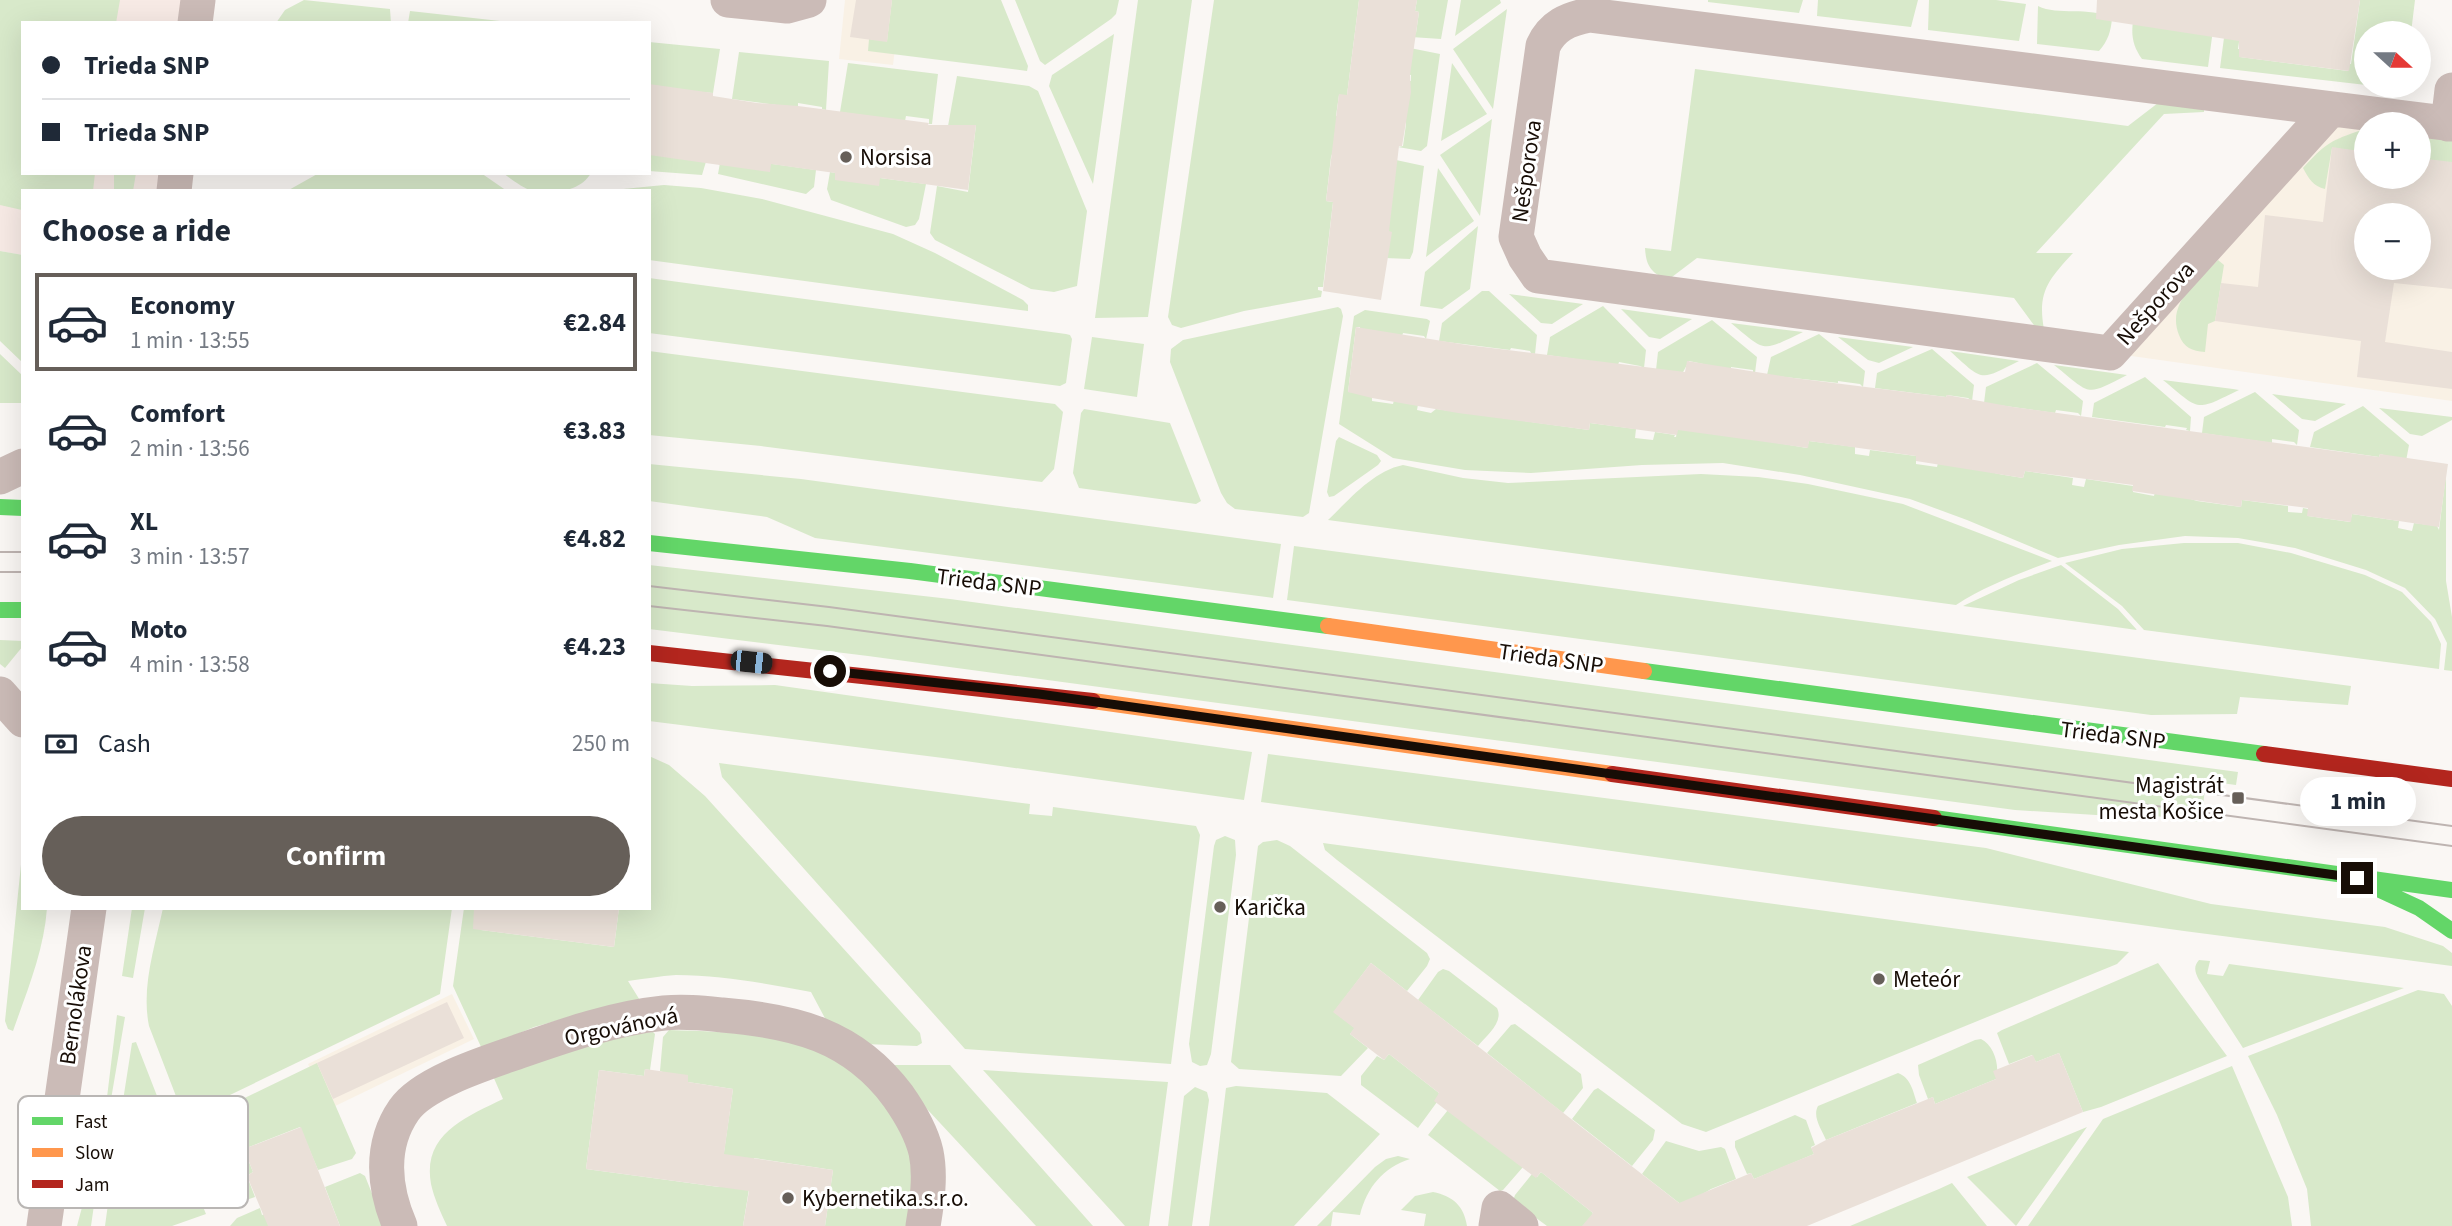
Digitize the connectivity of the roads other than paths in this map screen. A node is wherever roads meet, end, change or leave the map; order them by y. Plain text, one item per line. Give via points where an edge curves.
1 (198, 0) edge
2 (729, 0) edge
3 (809, 0) edge
4 (195, 21) edge
5 (2330, 110) junction
6 (2451, 113) edge
7 (21, 467) edge
8 (0, 477) edge
9 (0, 507) edge
10 (21, 508) edge
11 (651, 543) edge
12 (0, 610) edge
13 (21, 610) edge
14 (651, 653) edge
15 (0, 694) edge
16 (21, 718) edge
17 (2452, 766) edge
18 (2425, 776) junction
19 (2452, 779) edge
20 (2357, 878) junction
21 (2452, 890) edge
22 (89, 910) edge
23 (2452, 931) edge
24 (62, 1096) edge
25 (47, 1208) edge
26 (44, 1226) edge
27 (400, 1226) edge
28 (923, 1226) edge
29 (1496, 1226) edge
30 (1521, 1226) edge

1 - 4 street
2 - 3 street via 787,6
5 - 5 street, Nešporova via 1590,15 1564,22 1543,46 1516,237 1538,276 2110,353
5 - 6 street, Nešporova
7 - 8 street
9 - 10 street
11 - 18 street, Trieda SNP via 1076,592
12 - 13 street
14 - 20 street via 1039,694
15 - 16 street
17 - 18 street
18 - 19 street, Trieda SNP
20 - 21 street
20 - 23 street via 2419,908
22 - 24 street, Bernolákova
25 - 26 street, Bernolákova
27 - 28 street, Orgovánová via 386,1184 387,1154 403,1111 426,1090 485,1063 572,1034 662,1013 688,1012 781,1022 826,1037 861,1057 888,1084 918,1127 929,1181
29 - 30 street via 1499,1208

